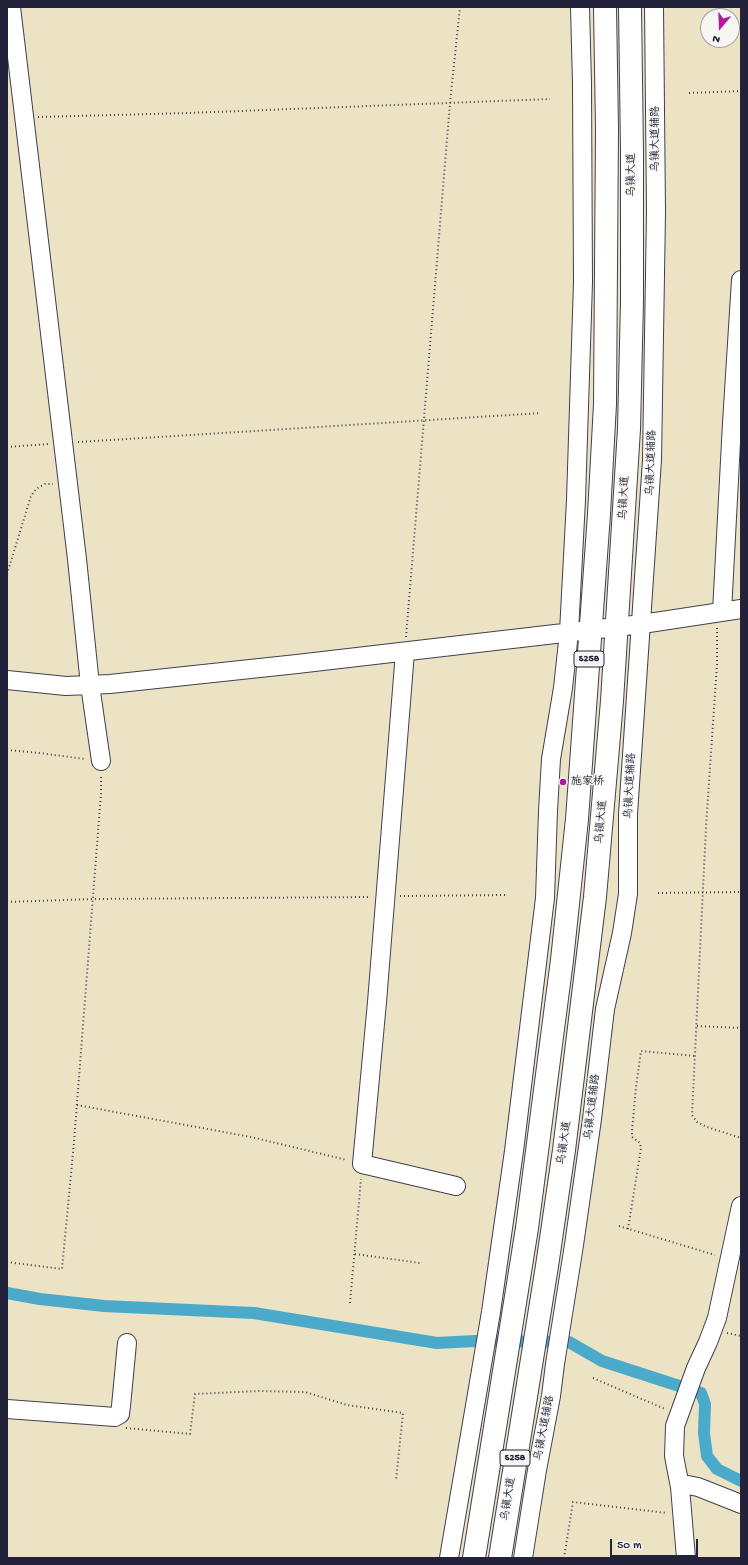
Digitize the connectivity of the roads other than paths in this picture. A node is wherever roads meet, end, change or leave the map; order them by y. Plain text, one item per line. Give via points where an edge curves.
1 (11, 7) edge
2 (580, 7) edge
3 (605, 7) edge
4 (630, 7) edge
5 (654, 7) edge
6 (741, 280) edge
7 (741, 609) edge
8 (719, 612) junction
9 (642, 624) junction
10 (618, 626) junction
11 (591, 630) junction
12 (569, 632) junction
13 (405, 652) junction
14 (7, 680) edge
15 (90, 685) junction
16 (101, 761) road end
17 (456, 1186) dead end
18 (741, 1206) edge
19 (498, 1262) junction
20 (516, 1303) junction
21 (127, 1343) dead end
22 (529, 1380) junction
23 (476, 1396) junction
24 (551, 1396) junction
25 (7, 1408) edge
26 (497, 1417) junction
27 (680, 1487) junction
28 (741, 1504) edge
29 (449, 1558) edge
30 (474, 1558) edge
31 (500, 1558) edge
32 (523, 1558) edge
33 (686, 1558) edge

1 - 15 street
2 - 12 street via 583,290
3 - 11 main road, S258 via 605,404
4 - 10 main road, 乌镇大道 / S258 via 630,392
5 - 9 street, 乌镇大道辅路 via 654,409
6 - 8 street
7 - 8 street
8 - 9 street
9 - 10 street
9 - 24 street, 乌镇大道辅路 via 628,814 629,868 626,913 605,1009 592,1119
10 - 11 street
10 - 22 main road, 乌镇大道 / S258 via 595,897 564,1150
11 - 12 street
11 - 20 main road, S258 via 570,889
12 - 13 street
12 - 19 street via 551,759 545,898
13 - 15 street
13 - 17 street via 362,1164
14 - 15 street via 66,686
15 - 16 street
18 - 27 street via 717,1318 675,1426 674,1456
19 - 20 street
19 - 23 street
20 - 26 main road, S258
21 - 25 street via 120,1414 114,1417
22 - 24 street
22 - 31 main road, 乌镇大道 / S258
23 - 26 street
23 - 29 street
24 - 32 street, 乌镇大道辅路
26 - 30 main road, S258
27 - 28 street via 698,1487
27 - 33 street

